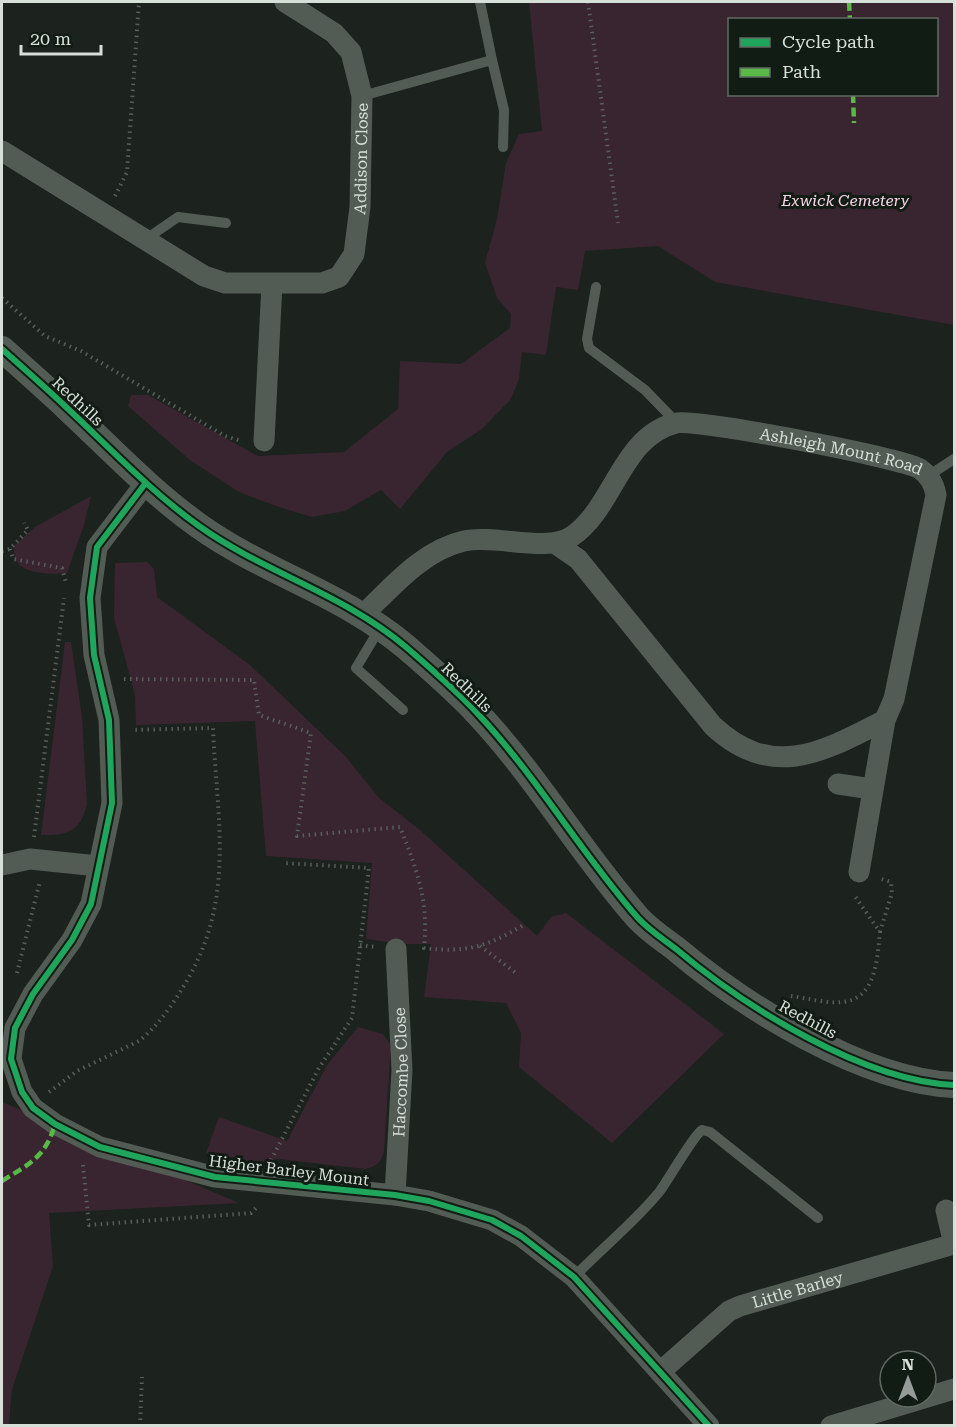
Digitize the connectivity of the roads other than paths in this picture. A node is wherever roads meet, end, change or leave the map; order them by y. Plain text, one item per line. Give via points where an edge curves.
1 (285, 2) edge
2 (480, 2) edge
3 (492, 60) junction
4 (362, 96) junction
5 (503, 147) dead end
6 (2, 151) edge
7 (226, 223) dead end
8 (146, 239) junction
9 (272, 284) junction
10 (596, 287) dead end
11 (2, 349) edge
12 (676, 422) junction
13 (264, 441) road end
14 (954, 459) edge
15 (928, 476) junction
16 (145, 484) junction
17 (556, 544) junction
18 (371, 621) junction
19 (404, 710) dead end
20 (885, 720) junction
21 (838, 784) dead end
22 (872, 789) junction
23 (2, 865) edge
24 (98, 866) junction
25 (855, 881) road end
26 (396, 949) dead end
27 (954, 1085) edge
28 (395, 1195) junction
29 (946, 1210) dead end
30 (818, 1218) dead end
31 (954, 1244) edge
32 (574, 1277) junction
33 (660, 1372) junction
34 (954, 1389) edge
35 (709, 1425) edge
36 (831, 1425) edge

1 - 4 street, Addison Close via 344,41 351,52
2 - 3 lane
3 - 4 lane
3 - 5 lane via 504,111
4 - 9 street, Addison Close via 360,207 354,254 346,269 331,281
6 - 8 street, Addison Close
7 - 8 lane via 178,217
8 - 9 street, Addison Close via 204,276 225,283
9 - 13 street
10 - 12 lane via 586,339 589,348 645,390
11 - 16 street, Redhills
12 - 15 street, Ashleigh Mount Road via 715,424 880,458 908,464
12 - 17 street via 646,439 594,517 574,535
14 - 15 lane
15 - 20 street, Ashleigh Mount Road via 936,495 894,699
16 - 18 street, Redhills via 227,544 322,591
16 - 24 street, Higher Barley Mount via 97,547 90,598 94,655 109,720 112,803
17 - 18 street via 481,538 438,550 409,570
17 - 20 street via 578,559 731,743 762,756 802,756 831,748
18 - 19 lane via 356,668
18 - 27 street, Redhills via 405,646 478,714 639,919 702,971 809,1038 886,1073
20 - 22 street, Ashleigh Mount Road
21 - 22 street
22 - 25 street, Ashleigh Mount Road
23 - 24 street via 37,859
24 - 28 street, Higher Barley Mount via 91,904 15,1028 11,1059 31,1105 55,1125 99,1147 215,1177
26 - 28 street, Haccombe Close via 402,1070
28 - 32 street, Higher Barley Mount via 492,1220 521,1236
29 - 31 street, Little Barley
30 - 32 lane via 710,1132 702,1130 658,1193
31 - 33 street, Little Barley via 740,1306 729,1311
32 - 33 street, Higher Barley Mount
33 - 35 street, Higher Barley Mount
34 - 36 street

